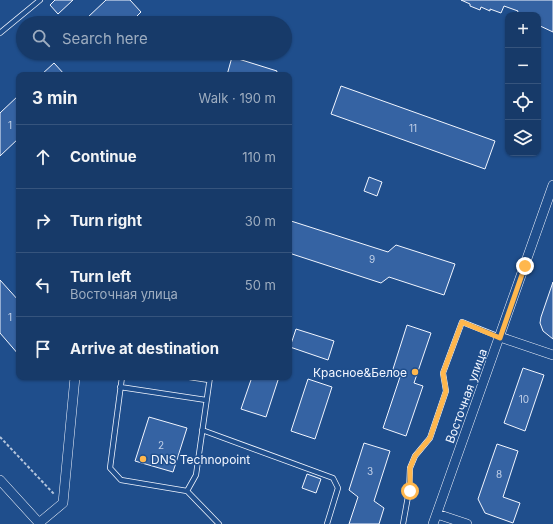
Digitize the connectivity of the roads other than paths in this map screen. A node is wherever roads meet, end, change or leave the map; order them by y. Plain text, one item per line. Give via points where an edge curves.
1 (40, 0) edge
2 (21, 16) edge
3 (16, 20) edge
4 (0, 33) edge
5 (553, 185) edge
6 (500, 338) junction
7 (553, 355) edge
8 (75, 380) edge
9 (121, 380) edge
10 (210, 380) edge
11 (120, 387) junction
12 (206, 400) junction
13 (202, 430) junction
14 (0, 480) edge
15 (187, 491) junction
16 (437, 514) junction
17 (39, 524) edge
18 (219, 524) edge
19 (327, 524) edge
20 (403, 524) edge
21 (434, 524) edge
22 (467, 524) edge

1 - 2 lane
3 - 4 lane
5 - 6 street, Восточная улица
6 - 7 street
6 - 16 street, Восточная улица
6 - 20 lane via 462,322 443,373 446,391 430,438 415,456 410,468 410,491
8 - 17 street via 63,503
9 - 11 lane
10 - 12 lane
11 - 12 lane
11 - 15 lane via 110,468 121,480
12 - 13 lane
13 - 15 lane via 196,475
13 - 19 lane via 333,478 338,488
14 - 17 street
15 - 18 lane
16 - 21 street, Восточная улица
16 - 22 street

